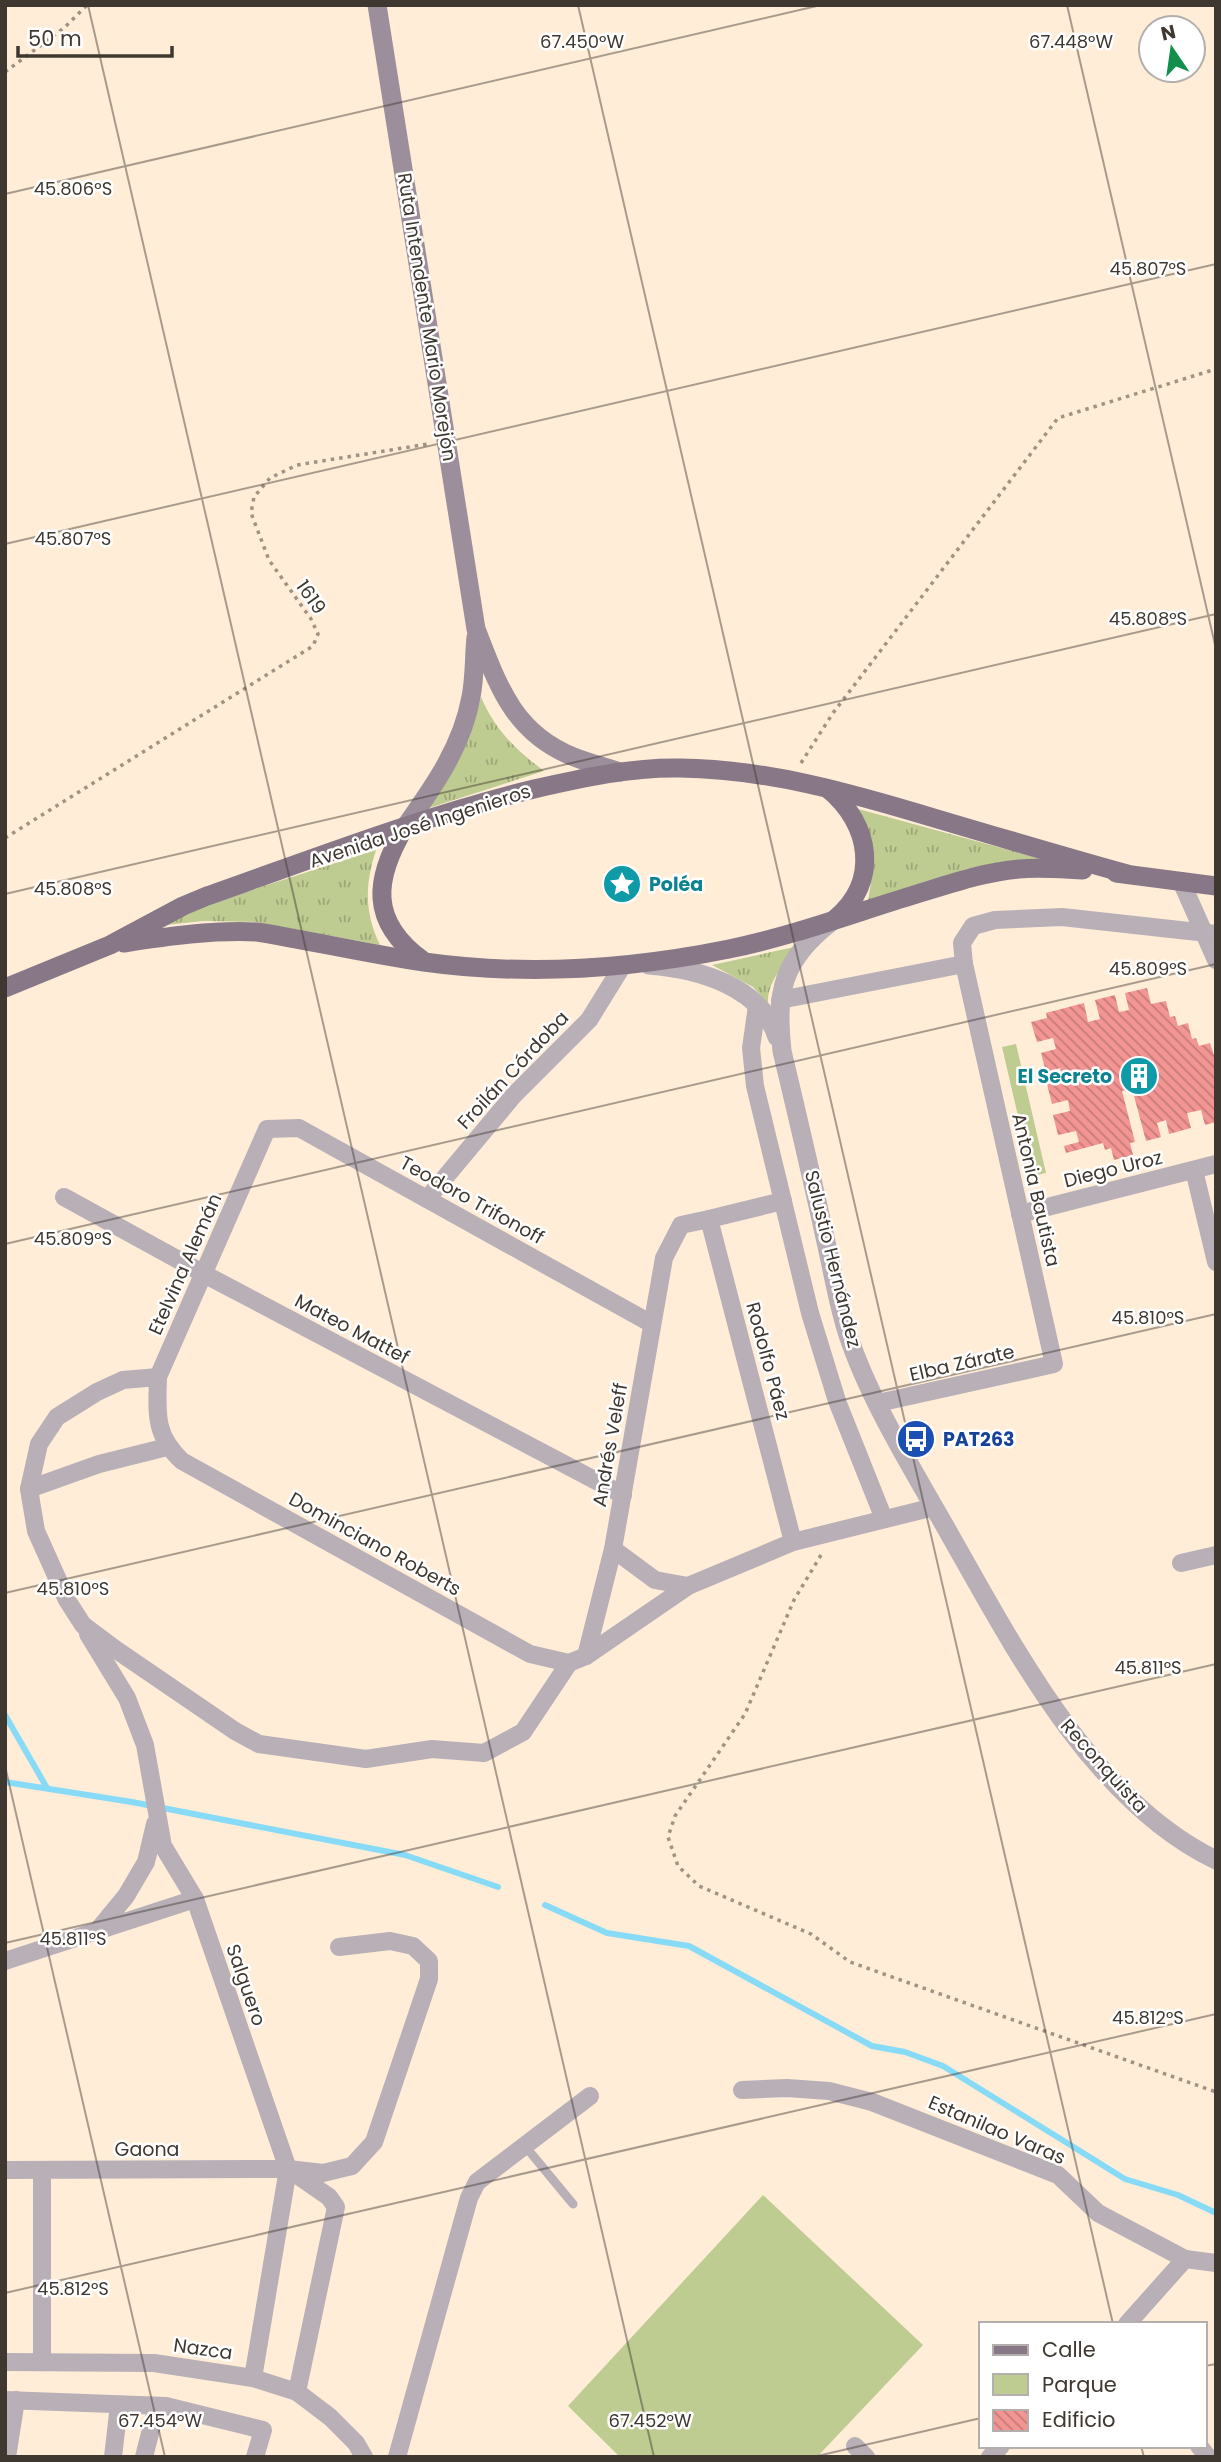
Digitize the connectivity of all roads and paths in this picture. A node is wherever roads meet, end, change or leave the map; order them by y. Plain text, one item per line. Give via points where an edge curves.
1 (87, 5) edge
2 (377, 5) edge
3 (5, 72) edge
4 (1216, 369) edge
5 (446, 441) junction
6 (476, 629) junction
7 (620, 772) junction
8 (790, 780) junction
9 (828, 789) junction
10 (405, 827) junction
11 (5, 838) edge
12 (1127, 874) junction
13 (1181, 881) junction
14 (1216, 886) edge
15 (831, 922) junction
16 (1209, 934) edge
17 (110, 945) junction
18 (1216, 960) edge
19 (424, 962) junction
20 (964, 964) junction
21 (623, 965) junction
22 (5, 988) edge
23 (780, 1000) junction
24 (757, 1006) junction
25 (782, 1051) junction
26 (267, 1129) joint
27 (1216, 1164) edge
28 (1194, 1170) junction
29 (64, 1197) dead end
30 (427, 1199) junction
31 (783, 1200) junction
32 (1020, 1214) junction
33 (709, 1219) junction
34 (1216, 1262) edge
35 (204, 1274) junction
36 (652, 1324) junction
37 (1054, 1364) joint
38 (158, 1377) junction
39 (878, 1404) junction
40 (167, 1447) junction
41 (29, 1489) junction
42 (623, 1495) junction
43 (934, 1507) junction
44 (884, 1520) junction
45 (835, 1532) junction
46 (793, 1542) junction
47 (613, 1549) junction
48 (1216, 1555) edge
49 (1181, 1563) dead end
50 (688, 1586) junction
51 (83, 1625) junction
52 (1016, 1648) joint
53 (578, 1660) junction
54 (156, 1819) junction
55 (1216, 1860) edge
56 (195, 1899) junction
57 (98, 1930) junction
58 (339, 1947) dead end
59 (5, 1961) edge
60 (742, 2090) dead end
61 (1216, 2092) edge
62 (590, 2096) dead end
63 (525, 2146) junction
64 (288, 2169) junction
65 (5, 2170) edge
66 (42, 2171) junction
67 (573, 2204) dead end
68 (1185, 2259) junction
69 (1216, 2263) edge
70 (1129, 2322) edge
71 (42, 2361) junction
72 (5, 2362) edge
73 (253, 2378) junction
74 (297, 2392) junction
75 (10, 2400) edge
76 (118, 2405) junction
77 (157, 2406) junction
78 (7, 2457) edge
79 (113, 2457) edge
80 (144, 2457) edge
81 (255, 2457) edge
82 (364, 2457) edge
83 (397, 2457) edge

1 - 3 path
2 - 5 main road, Ruta Intendente Mario Morejón
4 - 8 path via 1058,418 833,713
5 - 6 main road, Ruta Intendente Mario Morejón
5 - 11 path, 1619 via 297,465 270,478 254,497 251,513 269,560 312,619 318,634 313,646
6 - 7 main road via 498,686 521,721 551,747
6 - 10 main road via 471,695 463,729 445,769
7 - 8 main road, Avenida José Ingenieros via 710,769
7 - 10 main road, Avenida José Ingenieros via 511,795
8 - 9 main road, Avenida José Ingenieros
9 - 12 main road, Avenida José Ingenieros
9 - 15 main road via 852,813 862,836 865,862 856,895
10 - 17 main road, Avenida José Ingenieros via 207,896
10 - 19 main road via 384,868 383,907 400,942
12 - 13 main road
12 - 15 main road, Avenida José Ingenieros via 1054,868 1004,871
13 - 14 main road
13 - 16 street
15 - 21 main road, Avenida José Ingenieros via 728,949
15 - 23 street, Salustio Hernández via 794,962
16 - 18 street
16 - 20 street, Antonia Bautista via 1062,917 995,920 973,926 962,943
17 - 19 main road, Avenida José Ingenieros via 245,931
17 - 22 main road, Avenida José Ingenieros
19 - 21 main road, Avenida José Ingenieros via 517,968
20 - 23 street
20 - 32 street, Antonia Bautista
21 - 24 street via 696,972 734,988
21 - 30 street, Froilán Córdoba via 589,1020 513,1096
23 - 25 street, Salustio Hernández
24 - 25 street via 775,1029
24 - 31 street via 751,1048 755,1086
25 - 39 street, Salustio Hernández via 848,1334
26 - 30 street, Teodoro Trifonoff via 299,1128
26 - 35 street, Etelvina Alemán
27 - 28 street, Diego Uroz
28 - 32 street, Diego Uroz
28 - 34 street
29 - 35 street, Mateo Mattef
30 - 36 street, Teodoro Trifonoff
31 - 33 street
31 - 44 street via 837,1401
32 - 37 street, Antonia Bautista
33 - 36 street, Andrés Veleff via 681,1225 664,1258
33 - 46 street, Rodolfo Páez
35 - 38 street, Etelvina Alemán
35 - 42 street, Mateo Mattef
36 - 42 street, Andrés Veleff
37 - 39 street, Elba Zárate
38 - 40 street, Etelvina Alemán via 157,1419
38 - 41 street via 123,1380 57,1417 38,1444
39 - 43 street, Salustio Hernández
40 - 41 street via 99,1464
40 - 53 street, Dominciano Roberts via 182,1461 530,1654
41 - 51 street, Salguero via 36,1531
42 - 47 street, Andrés Veleff
43 - 44 street
43 - 52 street, Salustio Hernández
44 - 45 street
45 - 46 street
45 - 61 path via 794,1600 745,1714 675,1816 668,1837 678,1866 699,1885 811,1934 850,1962
46 - 50 street
47 - 50 street via 655,1580
47 - 53 street, Andrés Veleff
48 - 49 street
50 - 53 street
51 - 53 street via 259,1744 366,1759 432,1749 484,1753 523,1732
51 - 54 street, Salguero via 127,1698 145,1745
52 - 55 street, Reconquista via 1061,1719 1101,1768 1142,1811
54 - 56 street, Salguero via 163,1846
54 - 57 street via 146,1862
56 - 57 street
56 - 64 street, Salguero
57 - 59 street
58 - 64 street, Gaona via 390,1941 413,1946 429,1962 429,1979 374,2142 352,2166 323,2173
60 - 68 street, Estanilao Varas via 830,2091 884,2106 1058,2175 1098,2213
62 - 63 street
63 - 67 lane
63 - 83 street via 478,2182 469,2198
64 - 66 street, Gaona
64 - 73 street, Salguero
64 - 74 street via 336,2207
65 - 66 street, Gaona
66 - 71 street
68 - 69 street, Estanilao Varas
68 - 70 street
71 - 72 street, Nazca
71 - 73 street, Nazca via 154,2363
73 - 74 street, Nazca
74 - 82 street, Nazca via 330,2417
75 - 76 street
75 - 78 street
76 - 77 street
76 - 79 street
77 - 80 street
77 - 81 street via 263,2430

